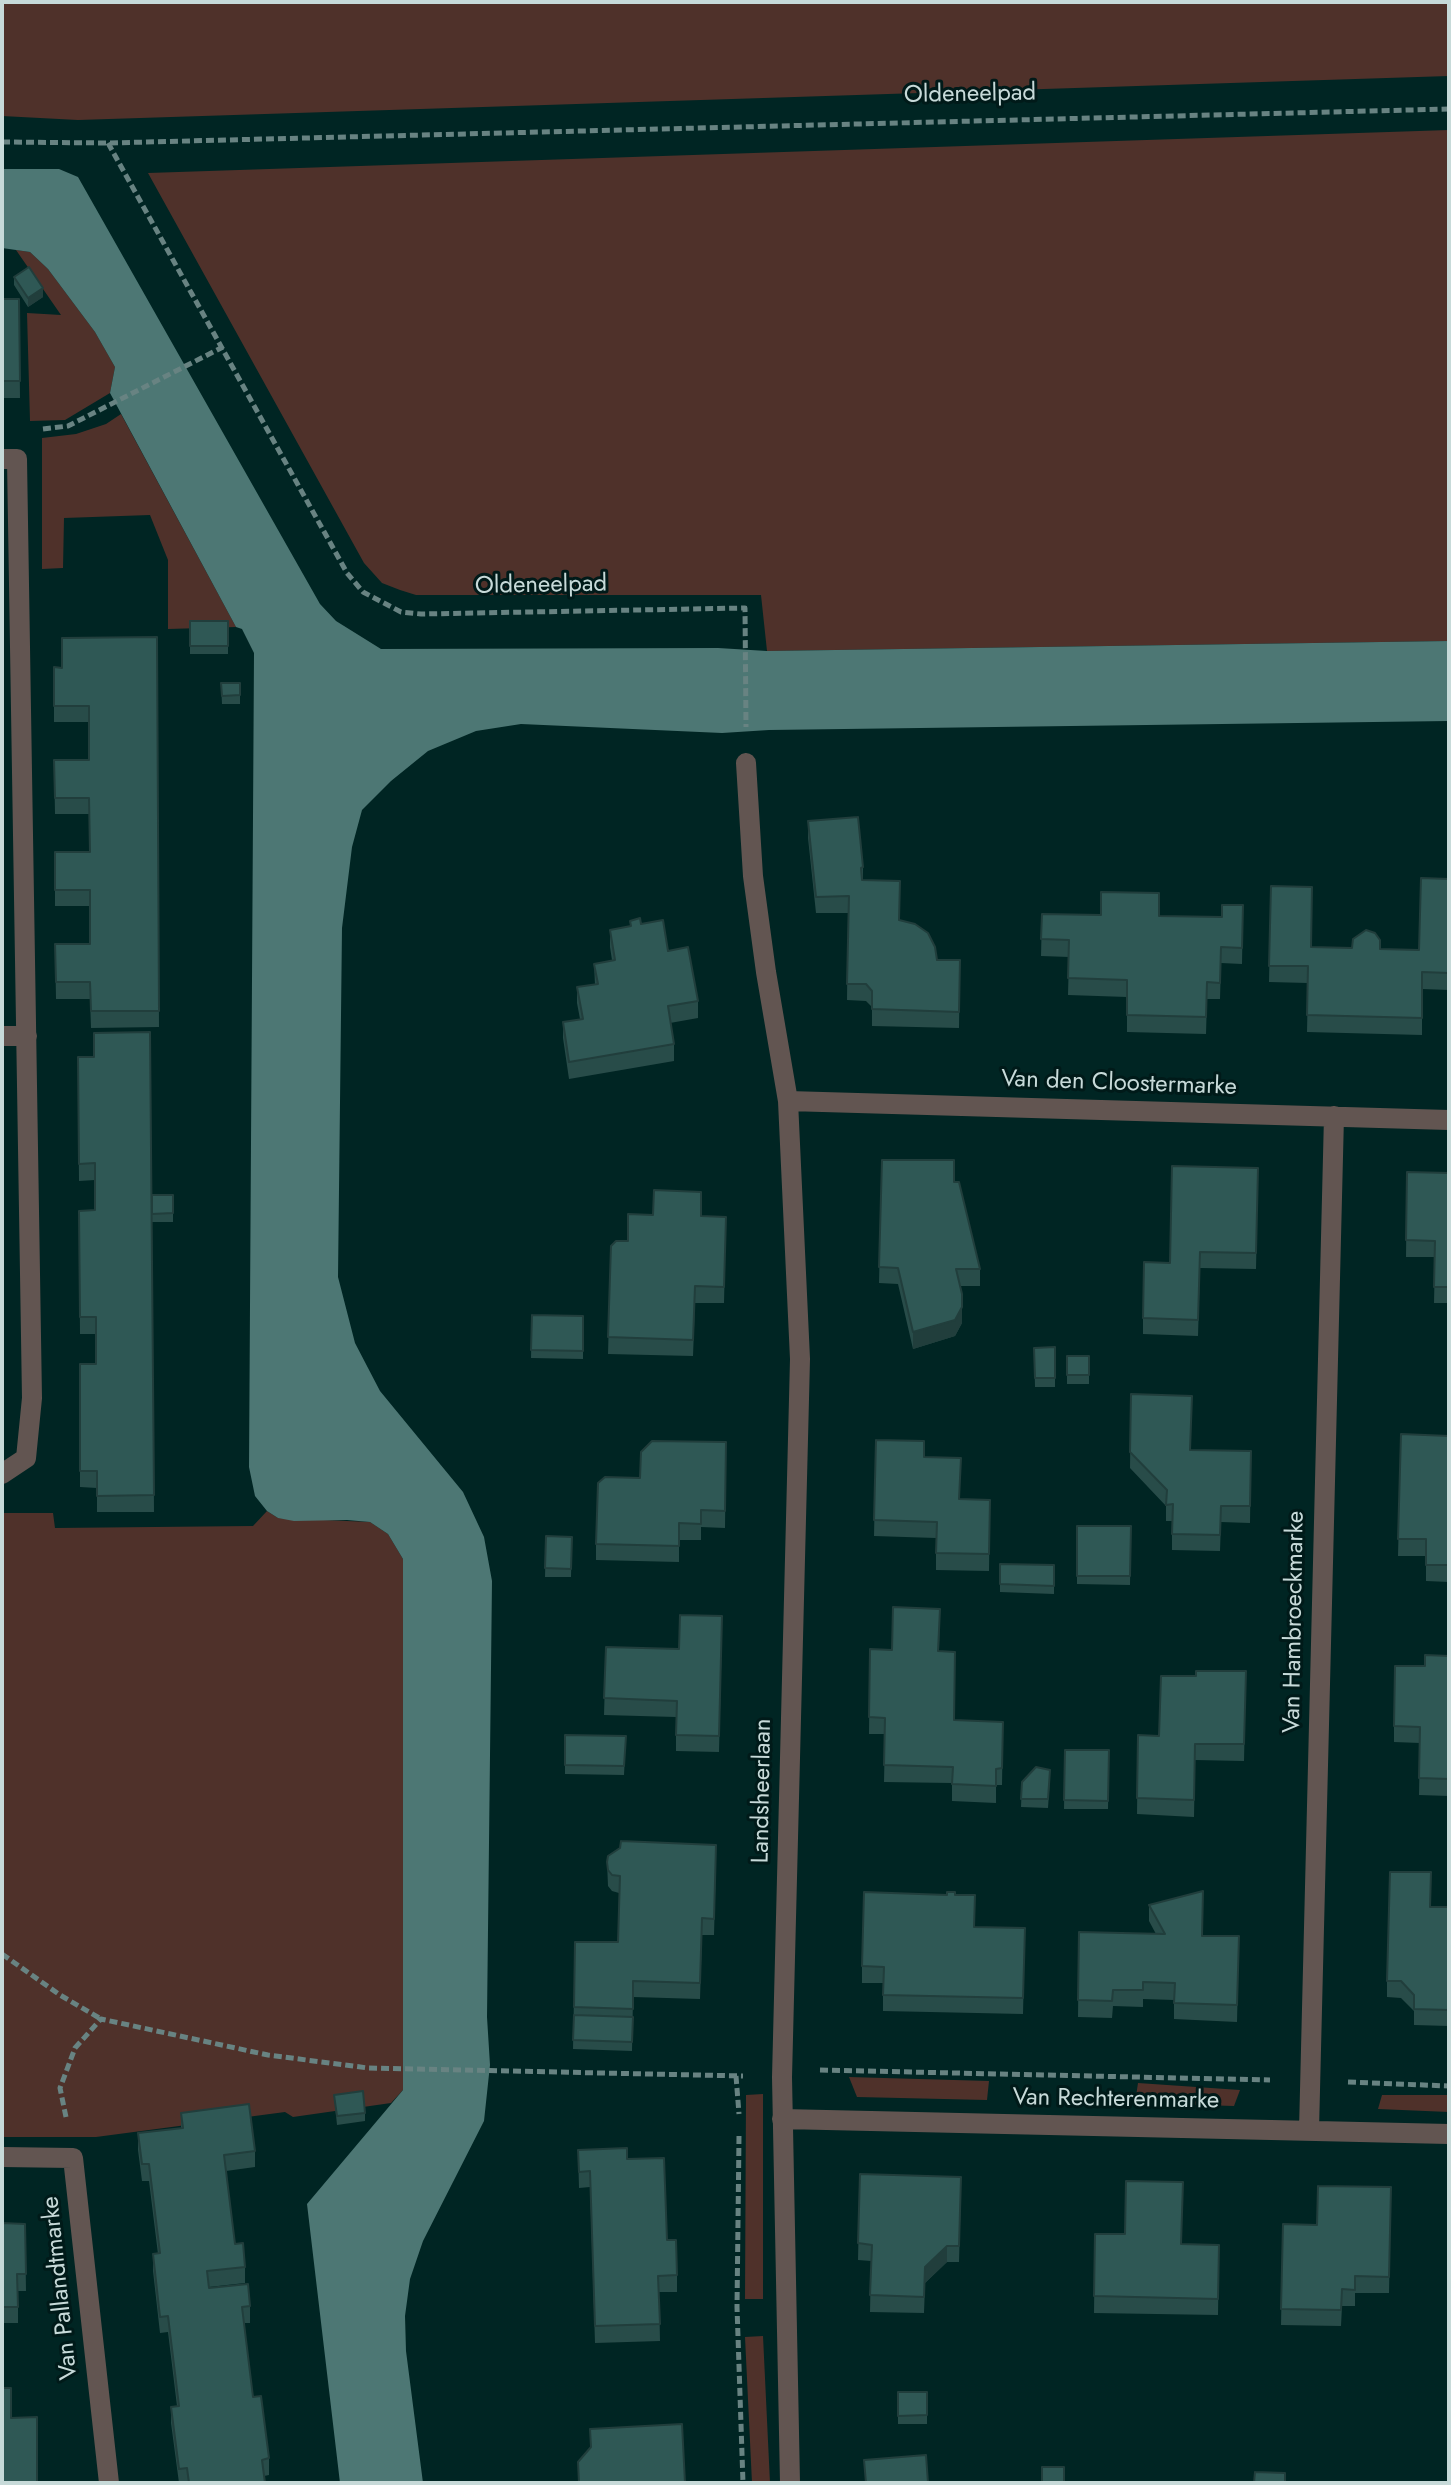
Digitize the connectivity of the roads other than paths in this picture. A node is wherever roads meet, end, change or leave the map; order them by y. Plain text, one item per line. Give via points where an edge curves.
1 (10, 459) edge
2 (746, 763) road end
3 (2, 1036) edge
4 (27, 1036) junction
5 (788, 1101) junction
6 (1334, 1116) junction
7 (1449, 1120) edge
8 (2, 1474) edge
9 (782, 2119) junction
10 (1309, 2130) junction
11 (1449, 2134) edge
12 (2, 2157) edge
13 (109, 2483) edge
14 (790, 2483) edge

1 - 4 street
2 - 5 street via 753,876
3 - 4 street
4 - 8 street via 32,1398 26,1458
5 - 6 street, Van den Cloostermarke
5 - 9 street, Landsheerlaan via 800,1359
6 - 7 street, Van den Cloostermarke
6 - 10 street, Van Hambroeckmarke
9 - 10 street, Van Rechterenmarke
9 - 14 street, Landsheerlaan
10 - 11 street, Van Rechterenmarke
12 - 13 street, Van Pallandtmarke via 73,2158

